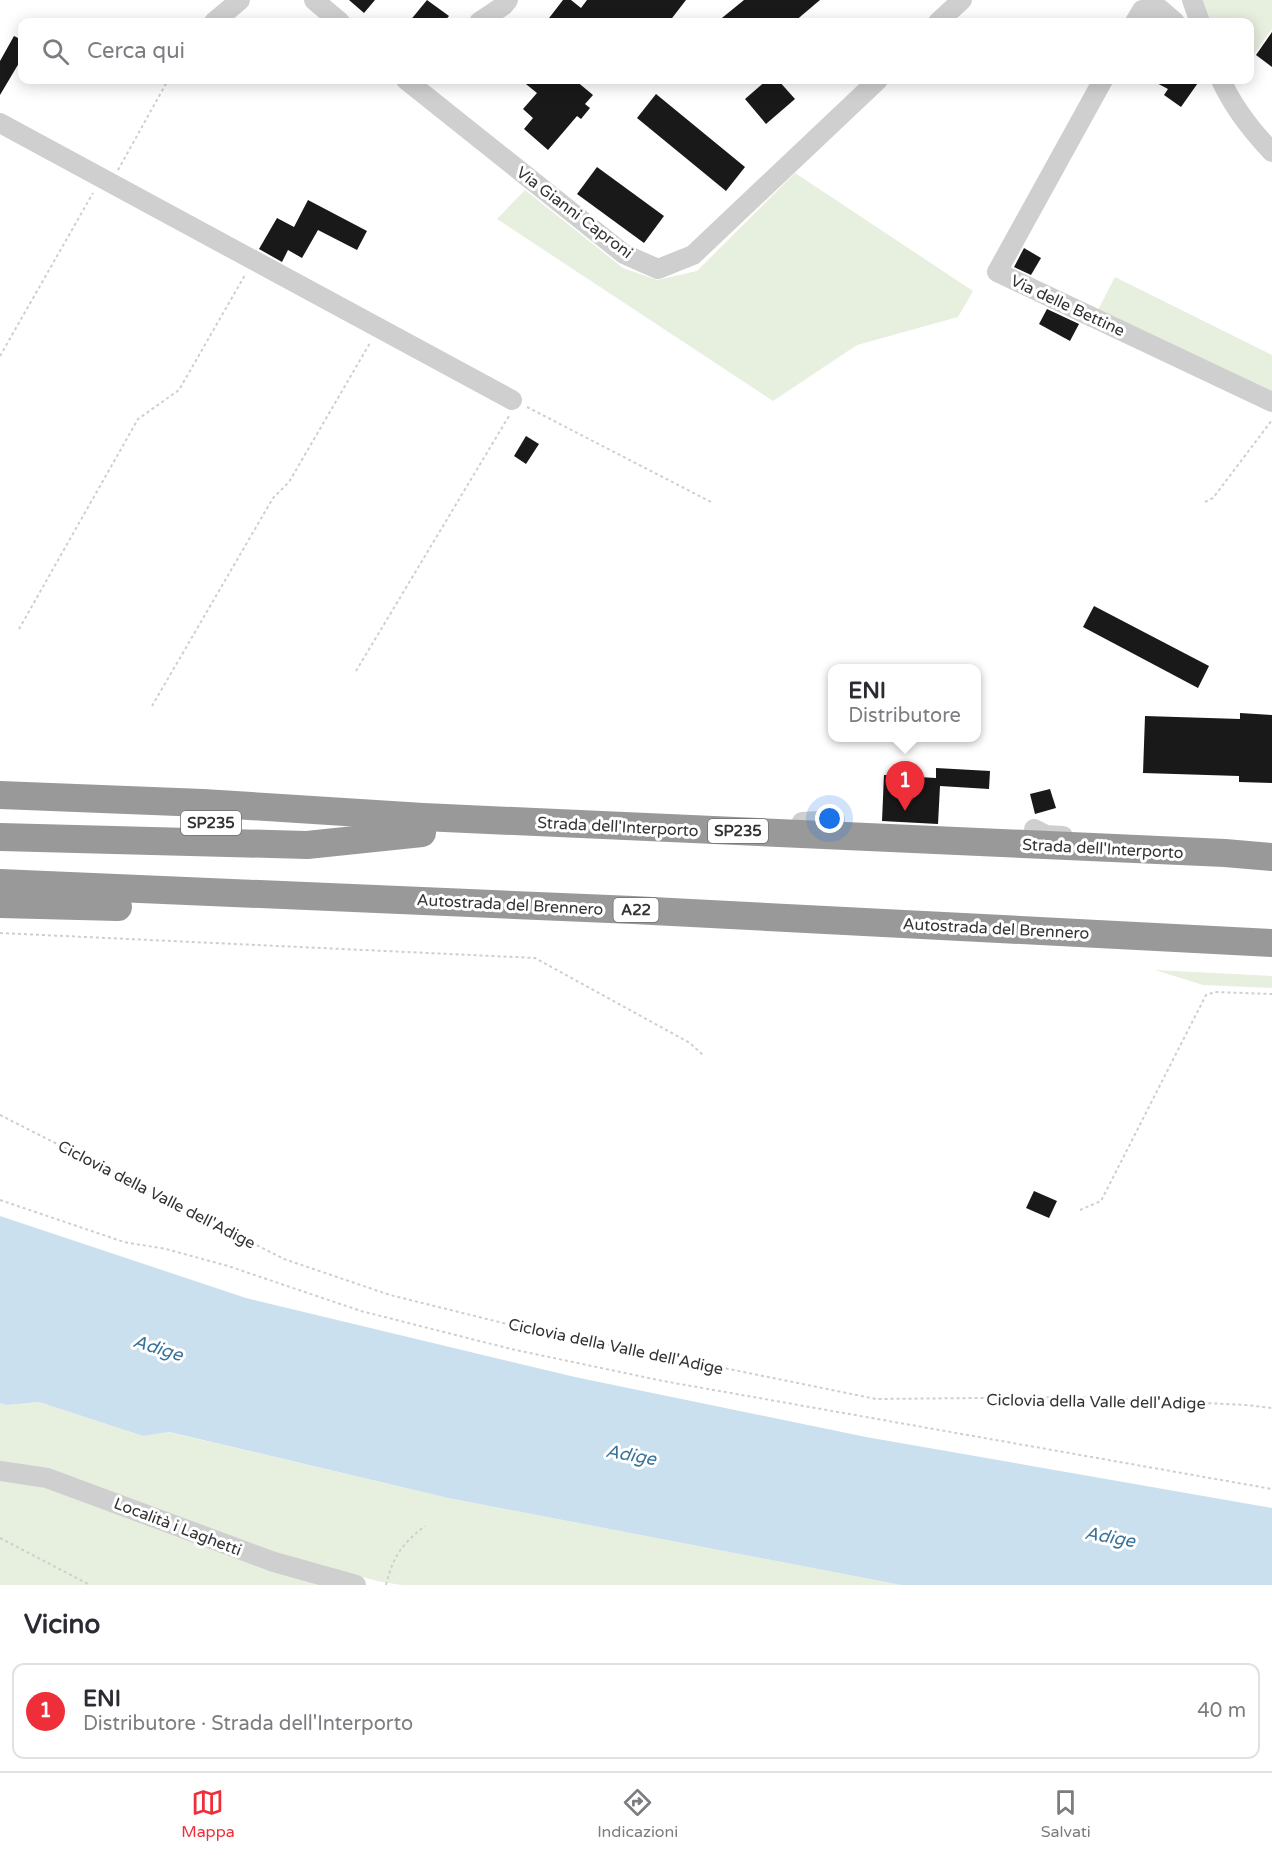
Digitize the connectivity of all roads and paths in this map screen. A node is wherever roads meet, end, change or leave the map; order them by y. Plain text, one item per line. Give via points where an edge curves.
1 (240, 0) edge
2 (314, 0) edge
3 (508, 0) edge
4 (962, 0) edge
5 (1192, 0) edge
6 (219, 18) edge
7 (335, 18) edge
8 (485, 18) edge
9 (942, 18) edge
10 (1137, 18) edge
11 (1170, 18) edge
12 (1199, 18) edge
13 (166, 84) edge
14 (416, 84) edge
15 (874, 84) edge
16 (1101, 84) edge
17 (1223, 84) edge
18 (0, 123) edge
19 (1272, 152) edge
20 (106, 180) junction
21 (254, 260) junction
22 (380, 328) junction
23 (0, 356) edge
24 (513, 400) junction
25 (1272, 402) edge
26 (1272, 420) edge
27 (711, 502) dead end
28 (1204, 502) dead end
29 (19, 629) dead end
30 (357, 671) dead end
31 (152, 706) dead end
32 (0, 781) edge
33 (0, 795) edge
34 (203, 803) junction
35 (0, 812) edge
36 (835, 820) dead end
37 (651, 828) junction
38 (1034, 829) dead end
39 (422, 833) junction
40 (0, 837) edge
41 (1225, 854) junction
42 (1272, 857) edge
43 (1272, 873) edge
44 (0, 883) edge
45 (0, 904) edge
46 (0, 933) edge
47 (1272, 943) edge
48 (1272, 959) edge
49 (1272, 994) edge
50 (704, 1056) dead end
51 (0, 1115) edge
52 (0, 1200) edge
53 (1080, 1210) dead end
54 (1272, 1408) edge
55 (0, 1471) edge
56 (1272, 1489) edge
57 (425, 1526) dead end
58 (0, 1538) edge
59 (90, 1585) edge
60 (356, 1585) edge
61 (387, 1585) edge

1 - 6 street
2 - 7 street
3 - 8 street
4 - 9 street
5 - 12 street
10 - 11 street via 1142,10 1160,9
13 - 20 path
14 - 15 street, Via Gianni Caproni via 624,254 657,269 693,255
16 - 25 street, Via delle Bettine via 997,272
17 - 19 street via 1253,132
18 - 20 street
20 - 21 street
20 - 23 path
21 - 22 street
21 - 29 path via 179,390 138,419
22 - 24 street
22 - 31 path via 289,482 273,498
24 - 27 path
24 - 30 path via 509,415
26 - 28 path via 1214,498
32 - 34 highway via 117,790
33 - 34 highway, Strada dell'Interporto / SP235
34 - 37 highway, Strada dell'Interporto / SP235
35 - 39 highway, Strada dell'Interporto / SP235
36 - 37 street via 689,818
37 - 41 highway, Strada dell'Interporto / SP235
38 - 41 street via 1046,835 1196,841
39 - 40 highway via 306,845
39 - 43 highway, Strada dell'Interporto / SP235
41 - 42 highway, Strada dell'Interporto / SP235
44 - 47 highway, Autostrada del Brennero / A22
45 - 48 highway, Autostrada del Brennero / A22 via 267,912
46 - 50 path via 535,958 690,1043
49 - 53 path via 1206,995 1101,1201
51 - 54 path, Ciclovia della Valle dell'Adige via 284,1259 390,1295 503,1323 876,1399 1084,1398
52 - 56 path via 124,1242 228,1266 361,1311 511,1349 686,1385
55 - 60 street, Località i Laghetti via 47,1478 274,1562
57 - 61 path via 398,1552
58 - 59 path

